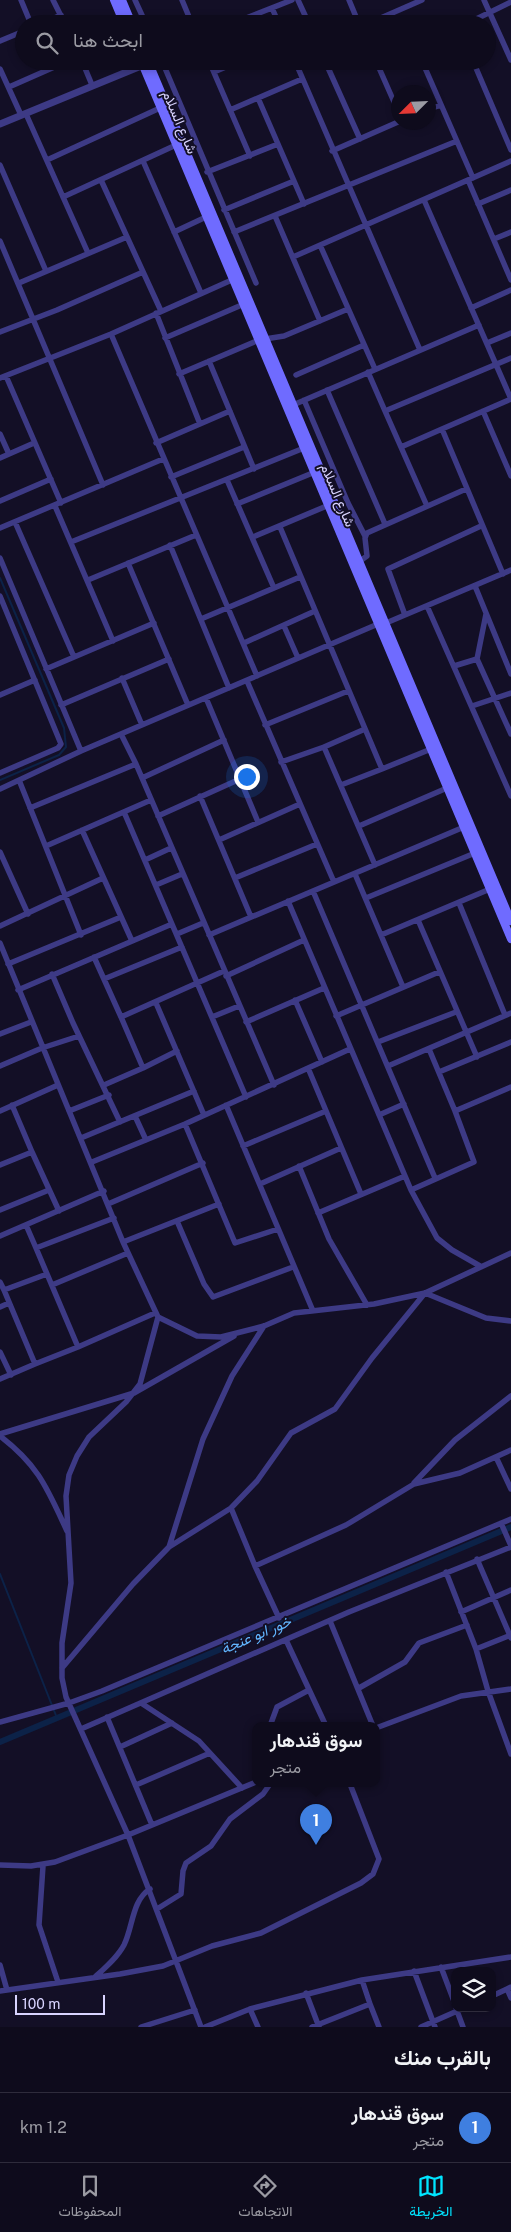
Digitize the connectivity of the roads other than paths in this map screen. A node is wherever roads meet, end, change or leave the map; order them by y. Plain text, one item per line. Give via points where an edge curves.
1 (21, 0) edge
2 (54, 0) edge
3 (114, 0) edge
4 (122, 0) edge
5 (135, 0) edge
6 (182, 0) edge
7 (292, 0) edge
8 (298, 0) edge
9 (349, 0) edge
10 (422, 0) edge
11 (484, 0) edge
12 (280, 2) edge
13 (511, 2) edge
14 (272, 8) junction
15 (490, 12) junction
16 (28, 15) edge
17 (61, 15) edge
18 (120, 15) edge
19 (128, 15) edge
20 (142, 15) edge
21 (188, 15) edge
22 (254, 15) edge
23 (275, 15) edge
24 (305, 15) edge
25 (355, 15) edge
26 (388, 15) edge
27 (484, 15) edge
28 (491, 15) edge
29 (496, 26) edge
30 (15, 35) edge
31 (0, 41) edge
32 (511, 60) edge
33 (0, 68) edge
34 (48, 70) edge
35 (86, 70) edge
36 (128, 70) edge
37 (147, 70) edge
38 (148, 70) edge
39 (166, 70) edge
40 (219, 70) edge
41 (298, 70) edge
42 (329, 70) edge
43 (380, 70) edge
44 (426, 70) edge
45 (477, 70) edge
46 (214, 72) joint
47 (302, 79) junction
48 (92, 85) junction
49 (9, 87) junction
50 (391, 95) edge
51 (258, 98) junction
52 (441, 105) junction
53 (436, 107) edge
54 (160, 108) junction
55 (230, 110) junction
56 (23, 114) junction
57 (0, 124) edge
58 (391, 125) edge
59 (360, 139) junction
60 (457, 141) junction
61 (278, 144) junction
62 (176, 145) junction
63 (511, 150) edge
64 (332, 151) junction
65 (250, 156) junction
66 (47, 160) junction
67 (143, 161) junction
68 (511, 161) edge
69 (0, 166) edge
70 (207, 172) junction
71 (471, 179) junction
72 (101, 180) junction
73 (294, 181) junction
74 (347, 187) junction
75 (511, 190) edge
76 (62, 196) junction
77 (424, 200) junction
78 (304, 204) junction
79 (478, 204) junction
80 (224, 210) junction
81 (275, 216) junction
82 (206, 217) junction
83 (364, 226) junction
84 (174, 232) junction
85 (234, 232) junction
86 (511, 232) edge
87 (127, 237) junction
88 (494, 240) junction
89 (0, 241) edge
90 (320, 245) junction
91 (88, 253) junction
92 (293, 257) junction
93 (46, 271) junction
94 (143, 272) junction
95 (234, 279) junction
96 (511, 280) edge
97 (19, 283) junction
98 (256, 283) dead end
99 (511, 290) edge
100 (201, 293) junction
101 (244, 304) junction
102 (471, 308) junction
103 (348, 309) junction
104 (158, 312) junction
105 (34, 319) junction
106 (320, 321) junction
107 (479, 325) junction
108 (0, 332) edge
109 (511, 333) edge
110 (111, 334) junction
111 (165, 338) junction
112 (262, 339) junction
113 (487, 343) junction
114 (364, 345) junction
115 (420, 350) junction
116 (511, 358) edge
117 (52, 359) junction
118 (209, 361) junction
119 (496, 364) junction
120 (375, 369) junction
121 (368, 372) junction
122 (179, 374) junction
123 (296, 375) dead end
124 (3, 377) edge
125 (327, 390) junction
126 (511, 399) edge
127 (304, 400) junction
128 (293, 405) junction
129 (230, 411) junction
130 (385, 411) junction
131 (483, 411) junction
132 (200, 424) junction
133 (442, 429) junction
134 (0, 434) edge
135 (34, 443) junction
136 (156, 443) junction
137 (244, 447) junction
138 (304, 448) junction
139 (401, 448) junction
140 (9, 454) junction
141 (0, 458) edge
142 (163, 459) junction
143 (254, 469) junction
144 (315, 472) junction
145 (511, 476) edge
146 (171, 477) junction
147 (51, 479) junction
148 (227, 480) junction
149 (103, 485) junction
150 (466, 489) junction
151 (1, 498) edge
152 (181, 499) junction
153 (58, 504) junction
154 (237, 504) junction
155 (329, 505) junction
156 (427, 506) junction
157 (15, 522) junction
158 (385, 524) junction
159 (482, 526) junction
160 (280, 527) junction
161 (0, 528) edge
162 (196, 535) junction
163 (365, 536) junction
164 (253, 537) junction
165 (71, 542) junction
166 (170, 545) junction
167 (0, 558) edge
168 (360, 561) junction
169 (128, 563) junction
170 (511, 570) edge
171 (503, 574) junction
172 (300, 577) junction
173 (88, 580) junction
174 (475, 586) junction
175 (274, 588) junction
176 (0, 596) edge
177 (427, 606) junction
178 (228, 607) junction
179 (315, 611) junction
180 (486, 614) junction
181 (405, 615) junction
182 (201, 619) junction
183 (154, 623) junction
184 (382, 623) junction
185 (284, 626) junction
186 (113, 641) junction
187 (244, 643) junction
188 (329, 645) junction
189 (74, 657) junction
190 (298, 658) junction
191 (169, 659) junction
192 (477, 659) junction
193 (454, 666) junction
194 (46, 669) junction
195 (511, 674) edge
196 (257, 676) junction
197 (122, 678) junction
198 (35, 680) junction
199 (247, 680) junction
200 (229, 688) junction
201 (348, 691) junction
202 (511, 693) edge
203 (0, 696) edge
204 (206, 698) junction
205 (495, 698) junction
206 (61, 705) junction
207 (188, 705) junction
208 (472, 706) junction
209 (142, 725) junction
210 (265, 725) junction
211 (365, 729) junction
212 (121, 734) junction
213 (511, 734) edge
214 (224, 740) junction
215 (324, 747) junction
216 (431, 749) junction
217 (81, 751) junction
218 (281, 762) junction
219 (136, 764) junction
220 (382, 769) junction
221 (0, 773) edge
222 (142, 778) junction
223 (240, 779) junction
224 (19, 780) junction
225 (341, 785) junction
226 (0, 788) edge
227 (447, 788) junction
228 (200, 796) junction
229 (511, 796) edge
230 (151, 800) junction
231 (300, 804) junction
232 (30, 808) junction
233 (124, 812) junction
234 (158, 816) junction
235 (258, 822) junction
236 (359, 826) junction
237 (464, 827) junction
238 (82, 830) junction
239 (219, 840) junction
240 (317, 844) junction
241 (46, 846) junction
242 (171, 848) junction
243 (0, 852) edge
244 (475, 853) junction
245 (145, 860) junction
246 (375, 865) junction
247 (182, 874) junction
248 (355, 874) junction
249 (103, 878) junction
250 (235, 878) junction
251 (334, 882) junction
252 (156, 885) junction
253 (490, 889) junction
254 (313, 891) junction
255 (67, 896) junction
256 (366, 898) junction
257 (288, 901) junction
258 (459, 903) junction
259 (28, 914) junction
260 (121, 917) junction
261 (251, 917) junction
262 (418, 920) junction
263 (511, 920) edge
264 (203, 923) junction
265 (172, 924) junction
266 (0, 926) edge
267 (177, 934) junction
268 (209, 934) junction
269 (81, 935) junction
270 (381, 935) junction
271 (511, 939) edge
272 (304, 940) junction
273 (132, 941) junction
274 (0, 943) edge
275 (182, 947) junction
276 (94, 957) junction
277 (8, 964) junction
278 (439, 972) junction
279 (52, 974) junction
280 (225, 974) junction
281 (104, 979) junction
282 (198, 984) junction
283 (403, 987) junction
284 (324, 988) junction
285 (18, 990) junction
286 (295, 1000) junction
287 (156, 1003) junction
288 (363, 1004) junction
289 (240, 1006) junction
290 (456, 1012) junction
291 (508, 1014) edge
292 (336, 1016) junction
293 (212, 1017) junction
294 (122, 1018) junction
295 (31, 1022) junction
296 (246, 1022) junction
297 (466, 1033) junction
298 (0, 1034) edge
299 (79, 1036) junction
300 (378, 1042) junction
301 (511, 1042) edge
302 (42, 1048) junction
303 (350, 1049) junction
304 (429, 1049) junction
305 (177, 1051) junction
306 (477, 1057) junction
307 (322, 1062) junction
308 (0, 1066) edge
309 (388, 1066) junction
310 (143, 1068) junction
311 (308, 1068) junction
312 (439, 1072) junction
313 (58, 1085) junction
314 (274, 1085) junction
315 (104, 1086) junction
316 (511, 1086) edge
317 (194, 1091) junction
318 (109, 1095) junction
319 (246, 1097) junction
320 (404, 1104) junction
321 (12, 1105) junction
322 (226, 1105) junction
323 (0, 1111) edge
324 (69, 1111) junction
325 (326, 1111) junction
326 (456, 1111) junction
327 (204, 1114) junction
328 (379, 1115) junction
329 (135, 1116) junction
330 (120, 1122) junction
331 (185, 1124) junction
332 (81, 1138) junction
333 (146, 1140) junction
334 (243, 1146) junction
335 (341, 1148) junction
336 (32, 1152) junction
337 (92, 1162) junction
338 (203, 1163) junction
339 (0, 1165) edge
340 (299, 1166) junction
341 (405, 1176) junction
342 (435, 1178) junction
343 (260, 1184) junction
344 (49, 1190) junction
345 (104, 1190) junction
346 (411, 1190) junction
347 (361, 1194) junction
348 (108, 1204) junction
349 (219, 1204) junction
350 (0, 1210) edge
351 (59, 1211) junction
352 (318, 1213) junction
353 (114, 1218) junction
354 (177, 1221) junction
355 (26, 1225) junction
356 (278, 1229) junction
357 (0, 1236) edge
358 (123, 1242) junction
359 (36, 1248) junction
360 (128, 1252) junction
361 (511, 1253) edge
362 (480, 1266) junction
363 (293, 1267) junction
364 (47, 1274) junction
365 (0, 1282) edge
366 (52, 1285) junction
367 (4, 1290) junction
368 (425, 1293) junction
369 (9, 1303) junction
370 (367, 1305) junction
371 (0, 1307) edge
372 (313, 1311) junction
373 (157, 1315) junction
374 (511, 1321) edge
375 (264, 1326) junction
376 (240, 1332) junction
377 (78, 1347) junction
378 (0, 1352) edge
379 (36, 1364) junction
380 (11, 1375) junction
381 (0, 1380) edge
382 (134, 1393) junction
383 (511, 1396) edge
384 (0, 1435) edge
385 (511, 1450) edge
386 (496, 1457) junction
387 (414, 1484) junction
388 (511, 1489) edge
389 (231, 1508) junction
390 (511, 1519) edge
391 (501, 1523) junction
392 (69, 1535) junction
393 (511, 1546) edge
394 (169, 1547) junction
395 (477, 1559) junction
396 (255, 1566) junction
397 (446, 1572) junction
398 (511, 1590) edge
399 (494, 1598) junction
400 (462, 1612) junction
401 (279, 1618) junction
402 (330, 1621) junction
403 (467, 1625) junction
404 (511, 1636) edge
405 (286, 1640) junction
406 (476, 1649) junction
407 (62, 1668) junction
408 (359, 1688) junction
409 (511, 1689) edge
410 (309, 1690) junction
411 (488, 1691) junction
412 (141, 1703) junction
413 (70, 1705) junction
414 (107, 1717) junction
415 (0, 1722) edge
416 (172, 1722) junction
417 (271, 1722) edge
418 (324, 1722) edge
419 (373, 1722) edge
420 (380, 1725) edge
421 (81, 1729) junction
422 (120, 1747) junction
423 (210, 1754) junction
424 (511, 1754) edge
425 (252, 1784) edge
426 (136, 1785) junction
427 (268, 1787) edge
428 (351, 1787) edge
429 (242, 1788) junction
430 (152, 1825) junction
431 (128, 1835) junction
432 (0, 1865) edge
433 (43, 1866) junction
434 (150, 1889) junction
435 (158, 1908) junction
436 (511, 1957) edge
437 (177, 1960) junction
438 (0, 1965) edge
439 (441, 1967) junction
440 (414, 1971) junction
441 (94, 1977) junction
442 (362, 1980) junction
443 (58, 1982) junction
444 (509, 1988) edge
445 (7, 1990) junction
446 (0, 1991) edge
447 (306, 1993) junction
448 (451, 1993) edge
449 (496, 1994) edge
450 (511, 1998) edge
451 (370, 2004) junction
452 (250, 2009) junction
453 (195, 2010) junction
454 (454, 2012) edge
455 (458, 2012) edge
456 (434, 2024) edge
457 (145, 2026) edge
458 (317, 2026) edge
459 (203, 2027) edge
460 (258, 2027) edge
461 (379, 2027) edge
462 (421, 2027) edge
463 (463, 2027) edge

1 - 16 street
2 - 17 street
3 - 18 main road
4 - 19 main road
5 - 20 street
6 - 21 street
7 - 12 street
8 - 24 street
9 - 25 street
10 - 26 street
11 - 15 street
12 - 14 street
13 - 15 street
14 - 22 street
14 - 23 street
15 - 27 street
15 - 28 street
29 - 32 street
30 - 31 street
33 - 49 street
34 - 49 street
35 - 48 street
36 - 48 street
37 - 54 main road, شارع السلام
38 - 112 main road, شارع السلام
39 - 70 street
40 - 46 street
41 - 47 street
42 - 59 street
43 - 50 street
44 - 52 street
45 - 63 street
46 - 55 street
47 - 51 street
47 - 64 street
48 - 56 street
49 - 56 street
51 - 55 street
51 - 61 street
52 - 53 street
52 - 60 street
54 - 62 main road, شارع السلام
54 - 66 street
55 - 65 street
56 - 57 street
56 - 66 street
58 - 59 street
59 - 64 street
60 - 71 street
60 - 74 street
61 - 65 street
61 - 73 street
62 - 67 street
62 - 82 main road, شارع السلام
64 - 74 street
65 - 70 street
66 - 76 street
67 - 72 street
67 - 84 street
68 - 71 street
69 - 93 street
70 - 80 street
71 - 77 street
71 - 79 street
72 - 76 street
72 - 87 street
73 - 78 street
73 - 80 street
74 - 78 street
74 - 83 street
75 - 79 street
76 - 91 street
77 - 83 street
77 - 102 street
78 - 81 street
79 - 88 street
80 - 85 street
81 - 85 street
81 - 92 street
82 - 84 street
82 - 95 main road, شارع السلام
83 - 90 street
83 - 115 street
84 - 100 street
85 - 98 street
86 - 88 street
87 - 91 street
87 - 94 street
88 - 96 street
89 - 97 street
90 - 92 street
90 - 103 street
91 - 93 street
92 - 106 street
93 - 97 street
94 - 104 street
94 - 105 street
95 - 100 street
95 - 101 main road, شارع السلام
97 - 105 street
99 - 102 street
100 - 104 street
101 - 111 street
101 - 112 main road, شارع السلام
102 - 107 street
103 - 106 street
103 - 114 street
104 - 110 street
104 - 111 street
105 - 108 street
105 - 117 street
106 - 112 street via 284,336
107 - 113 street
107 - 115 street
109 - 113 street
110 - 117 street
110 - 136 street
111 - 122 street
112 - 118 street
112 - 128 main road, شارع السلام
112 - 138 main road, شارع السلام
113 - 119 street
114 - 120 street
114 - 123 street
115 - 120 street
116 - 119 street
117 - 124 street
117 - 149 street
118 - 122 street
118 - 129 street
119 - 126 street
119 - 130 street
120 - 121 street
121 - 125 street
121 - 130 street
122 - 132 street
124 - 135 street
125 - 127 street
125 - 158 street
126 - 131 street
127 - 128 street
127 - 163 street
128 - 168 main road, شارع السلام
129 - 132 street
129 - 137 street
130 - 139 street
131 - 133 street
131 - 145 street
132 - 136 street
133 - 139 street
133 - 150 street
134 - 140 street
135 - 140 street
135 - 147 street
136 - 142 street
137 - 143 street
137 - 146 street
138 - 143 street
138 - 144 main road, شارع السلام
139 - 156 street
140 - 141 street
142 - 146 street
142 - 149 street
143 - 148 street
144 - 154 street
144 - 155 main road, شارع السلام
146 - 152 street
147 - 151 street
147 - 153 street
148 - 152 street
148 - 154 street
149 - 153 street
150 - 156 street
150 - 159 street
152 - 162 street
152 - 165 street
153 - 157 street
153 - 165 street
154 - 164 street
155 - 160 street
155 - 184 main road, شارع السلام
156 - 158 street
157 - 161 street
157 - 189 street
158 - 163 street
159 - 171 street
159 - 181 street via 388,569
160 - 164 street
160 - 172 street
162 - 166 street
162 - 178 street
163 - 168 street via 367,556
164 - 175 street
165 - 173 street
166 - 169 street
166 - 182 street
167 - 194 street
168 - 184 main road, شارع السلام
169 - 173 street
169 - 183 street
170 - 171 street
171 - 174 street
172 - 175 street
172 - 179 street
173 - 186 street
174 - 177 street
174 - 180 street
175 - 178 street
176 - 198 street
177 - 181 street
177 - 193 street
178 - 182 street
178 - 187 street
179 - 185 street
179 - 188 street
180 - 192 street
180 - 195 street
181 - 184 street
182 - 200 street
183 - 186 street
183 - 191 street
184 - 188 street
184 - 216 main road, شارع السلام
184 - 263 main road, شارع السلام
185 - 187 street
185 - 190 street
186 - 189 street
187 - 196 street
188 - 190 street
188 - 201 street
189 - 194 street
190 - 196 street
191 - 197 street
191 - 207 street
192 - 193 street
192 - 205 street
193 - 208 street
194 - 206 street
196 - 199 street
197 - 206 street
197 - 209 street
198 - 203 street
198 - 221 street via 60,747
199 - 200 street
199 - 210 street
200 - 204 street
201 - 210 street
201 - 211 street
202 - 205 street
204 - 207 street
204 - 214 street
205 - 208 street
205 - 213 street
206 - 217 street
207 - 209 street
208 - 229 street
209 - 212 street
210 - 218 street
211 - 215 street
211 - 220 street
212 - 217 street
212 - 219 street
214 - 222 street
214 - 223 street
215 - 218 street
215 - 225 street
216 - 220 street
216 - 227 main road, شارع السلام
217 - 224 street
218 - 231 street
219 - 222 street
219 - 232 street
220 - 225 street
222 - 230 street
223 - 228 street
223 - 235 street
224 - 226 street
224 - 232 street
225 - 236 street
227 - 236 street
227 - 237 main road, شارع السلام
228 - 234 street
228 - 239 street
230 - 233 street
230 - 234 street
231 - 235 street
231 - 240 street
232 - 241 street
233 - 238 street
233 - 245 street
234 - 242 street
235 - 239 street
236 - 246 street
237 - 244 main road, شارع السلام
237 - 246 street
238 - 241 street
238 - 249 street
239 - 250 street
240 - 250 street
240 - 251 street
241 - 255 street
242 - 245 street
242 - 247 street
243 - 259 street
244 - 253 main road, شارع السلام
244 - 256 street
245 - 252 street
246 - 248 street
247 - 252 street
247 - 264 street
248 - 251 street
248 - 256 street
249 - 255 street
249 - 260 street
250 - 261 street
251 - 254 street
252 - 265 street
253 - 258 street
253 - 271 main road, شارع السلام
254 - 257 street
254 - 288 street
255 - 259 street
255 - 269 street
256 - 270 street
257 - 261 street
257 - 272 street
258 - 262 street
258 - 291 street
259 - 266 street
260 - 269 street
260 - 273 street
261 - 268 street
262 - 270 street
262 - 278 street
264 - 267 street
264 - 268 street
265 - 267 street
265 - 273 street
267 - 275 street
268 - 280 street
269 - 277 street
270 - 283 street
272 - 280 street
272 - 284 street
273 - 276 street
274 - 277 street
275 - 281 street
275 - 282 street
276 - 279 street
276 - 281 street
277 - 285 street
278 - 283 street
278 - 290 street
279 - 285 street
279 - 299 street
280 - 282 street
280 - 289 street
281 - 294 street
282 - 287 street
282 - 293 street
283 - 288 street
284 - 286 street
284 - 292 street
285 - 295 street
286 - 296 street
286 - 307 street
287 - 294 street
287 - 305 street
288 - 292 street
288 - 300 street
289 - 293 street
289 - 296 street
290 - 297 street
290 - 300 street
291 - 297 street
292 - 303 street
293 - 319 street
294 - 310 street
295 - 298 street
295 - 302 street
296 - 314 street
297 - 304 street
297 - 306 street
299 - 302 street
299 - 315 street
300 - 309 street
301 - 306 street
302 - 308 street
302 - 313 street
303 - 307 street
303 - 328 street
304 - 309 street
304 - 312 street
305 - 310 street
305 - 317 street
306 - 312 street
307 - 311 street
309 - 320 street
310 - 315 street
311 - 314 street
311 - 325 street
312 - 326 street
313 - 321 street
313 - 324 street
314 - 319 street
315 - 318 street
316 - 326 street
317 - 327 street
317 - 329 street
318 - 324 street
318 - 330 street
319 - 322 street
320 - 328 street
320 - 342 street
321 - 323 street
321 - 336 street
322 - 327 street
322 - 334 street
324 - 332 street
325 - 334 street
325 - 335 street
326 - 342 street via 474,1162
327 - 331 street
328 - 341 street
329 - 330 street
329 - 333 street
330 - 332 street
331 - 333 street
331 - 338 street
332 - 337 street
333 - 337 street
334 - 343 street
335 - 340 street
335 - 347 street
336 - 339 street
336 - 344 street
337 - 345 street
338 - 348 street
338 - 349 street
340 - 343 street
340 - 352 street
341 - 346 street
341 - 347 street
342 - 346 street
343 - 356 street
344 - 350 street
344 - 351 street
345 - 348 street
345 - 351 street
346 - 362 street via 438,1238
347 - 352 street
348 - 353 street
349 - 354 street
349 - 356 street via 235,1243
351 - 355 street
352 - 370 street via 344,1268
353 - 358 street
353 - 359 street
354 - 358 street
354 - 363 street via 204,1284 213,1297
355 - 357 street
355 - 359 street
356 - 363 street
358 - 360 street
359 - 364 street
360 - 366 street
360 - 373 street
361 - 362 street
362 - 368 street
363 - 372 street
364 - 366 street
364 - 367 street
365 - 367 street
366 - 377 street
367 - 369 street
368 - 370 street
368 - 374 street via 486,1318
368 - 389 street via 335,1409 291,1434 257,1481
369 - 371 street
369 - 379 street
370 - 372 street
372 - 375 street via 283,1316
373 - 376 street via 197,1336 221,1337
373 - 377 street
373 - 382 street via 140,1384
375 - 376 street
375 - 394 street via 228,1383 203,1439
376 - 382 street
377 - 379 street
378 - 380 street
379 - 380 street
380 - 381 street
382 - 384 street
382 - 392 street via 89,1437 72,1465 66,1496
383 - 387 street via 455,1440
384 - 392 street via 29,1460 38,1473
385 - 386 street
386 - 387 street via 460,1473
386 - 388 street
387 - 396 street via 346,1525
389 - 394 street
389 - 396 street
390 - 391 street
391 - 393 street
391 - 401 street
392 - 407 street via 71,1583 62,1643
393 - 395 street
394 - 407 street
395 - 397 street
395 - 399 street
396 - 401 street
397 - 400 street
397 - 402 street
398 - 399 street
399 - 400 street
399 - 404 street
400 - 403 street
401 - 413 street
402 - 405 street
402 - 408 street
403 - 406 street
403 - 408 street via 419,1643 405,1662
404 - 406 street
405 - 410 street
405 - 412 street
406 - 411 street
407 - 413 street via 63,1689
408 - 419 street
409 - 411 street
410 - 417 street via 277,1707
410 - 418 street
411 - 420 street via 461,1696
411 - 424 street
412 - 414 street
412 - 416 street
413 - 415 street
413 - 421 street
414 - 421 street
414 - 422 street
416 - 422 street
416 - 423 street via 199,1741
421 - 431 street
422 - 426 street
423 - 426 street
423 - 429 street
425 - 429 street
426 - 430 street
427 - 435 street via 230,1819 211,1846 186,1863 181,1894
428 - 437 street via 379,1858 378,1866 369,1878 261,1934 212,1946
429 - 430 street
430 - 431 street
431 - 433 street
431 - 434 street
432 - 433 street
433 - 443 street via 39,1925
434 - 435 street
434 - 441 street via 139,1898 121,1950
435 - 437 street
436 - 439 street
437 - 441 street via 155,1968
437 - 453 street
438 - 445 street
439 - 440 street
439 - 448 street
440 - 442 street
440 - 456 street
441 - 443 street
442 - 447 street
442 - 451 street
443 - 445 street
444 - 449 street
444 - 450 street
445 - 446 street
447 - 452 street
447 - 458 street
451 - 458 street
451 - 461 street
452 - 459 street
452 - 460 street
453 - 457 street
453 - 459 street
454 - 456 street
455 - 463 street
456 - 462 street

